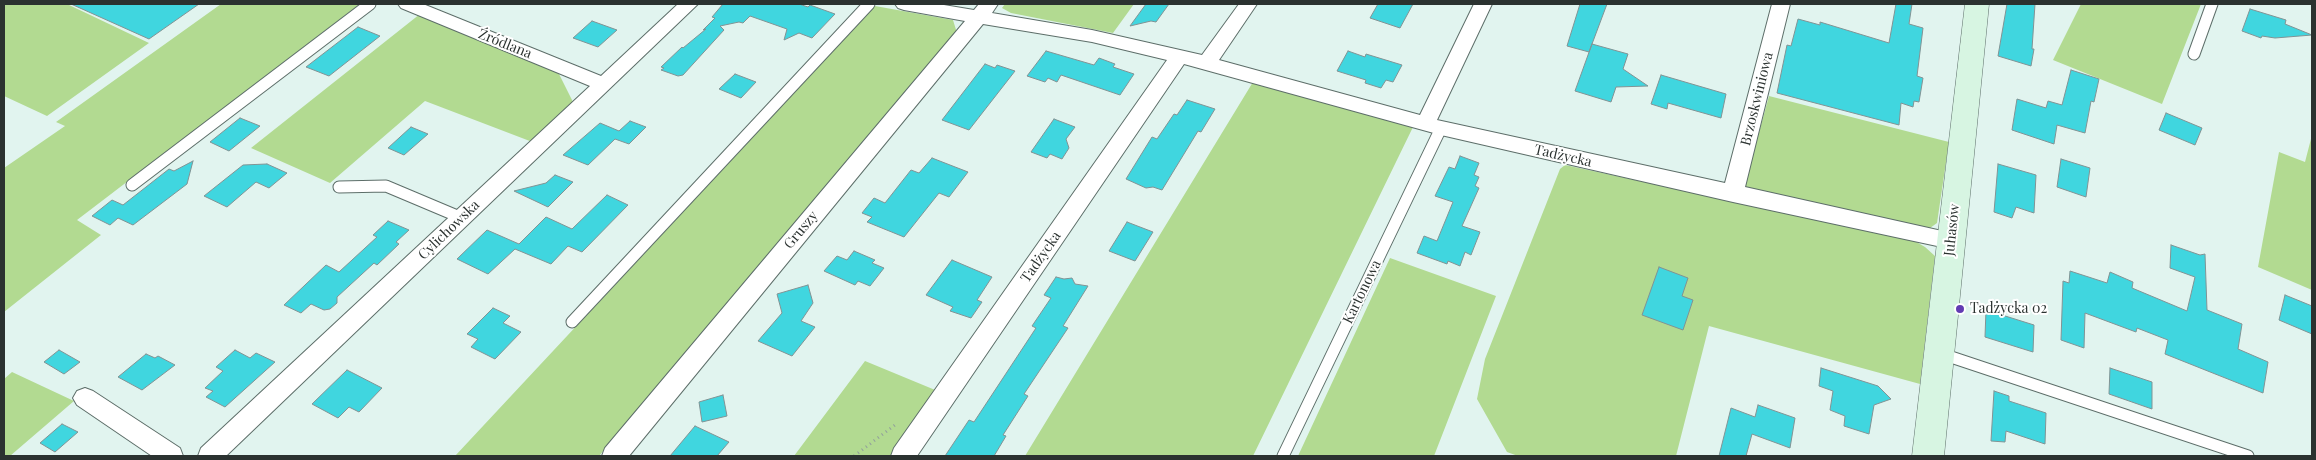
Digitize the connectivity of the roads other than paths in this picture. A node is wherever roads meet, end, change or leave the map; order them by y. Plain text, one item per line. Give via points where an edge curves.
1 (370, 4) edge
2 (407, 4) edge
3 (689, 4) edge
4 (869, 4) edge
5 (904, 4) edge
6 (1248, 4) edge
7 (1483, 4) edge
8 (1781, 4) edge
9 (1976, 4) edge
10 (2212, 4) edge
11 (983, 11) edge
12 (2194, 54) dead end
13 (1179, 57) junction
14 (1207, 63) junction
15 (603, 84) junction
16 (1433, 126) junction
17 (132, 185) dead end
18 (339, 187) dead end
19 (1733, 194) junction
20 (462, 218) junction
21 (1951, 241) junction
22 (572, 322) dead end
23 (1938, 353) junction
24 (85, 398) dead end
25 (171, 456) edge
26 (210, 456) edge
27 (614, 456) edge
28 (903, 456) edge
29 (1283, 456) edge
30 (1928, 456) edge
31 (2248, 456) edge

1 - 17 lane
2 - 15 street, Źródlana
3 - 15 street, Cylichowska
4 - 22 lane
5 - 11 street, Tadżycka
6 - 14 street
7 - 16 street, Kartonowa
8 - 19 street, Brzoskwiniowa
9 - 21 street, Juhasów
10 - 12 lane
11 - 13 street, Tadżycka
11 - 27 street, Gruszy
13 - 14 street, Tadżycka
13 - 28 street, Tadżycka
14 - 16 street, Tadżycka
15 - 20 street, Cylichowska
16 - 19 street, Tadżycka
16 - 29 lane, Kartonowa
18 - 20 lane via 386,186
19 - 21 street, Tadżycka
20 - 26 street, Cylichowska
21 - 23 street, Juhasów
23 - 30 street, Juhasów
23 - 31 lane
24 - 25 street

